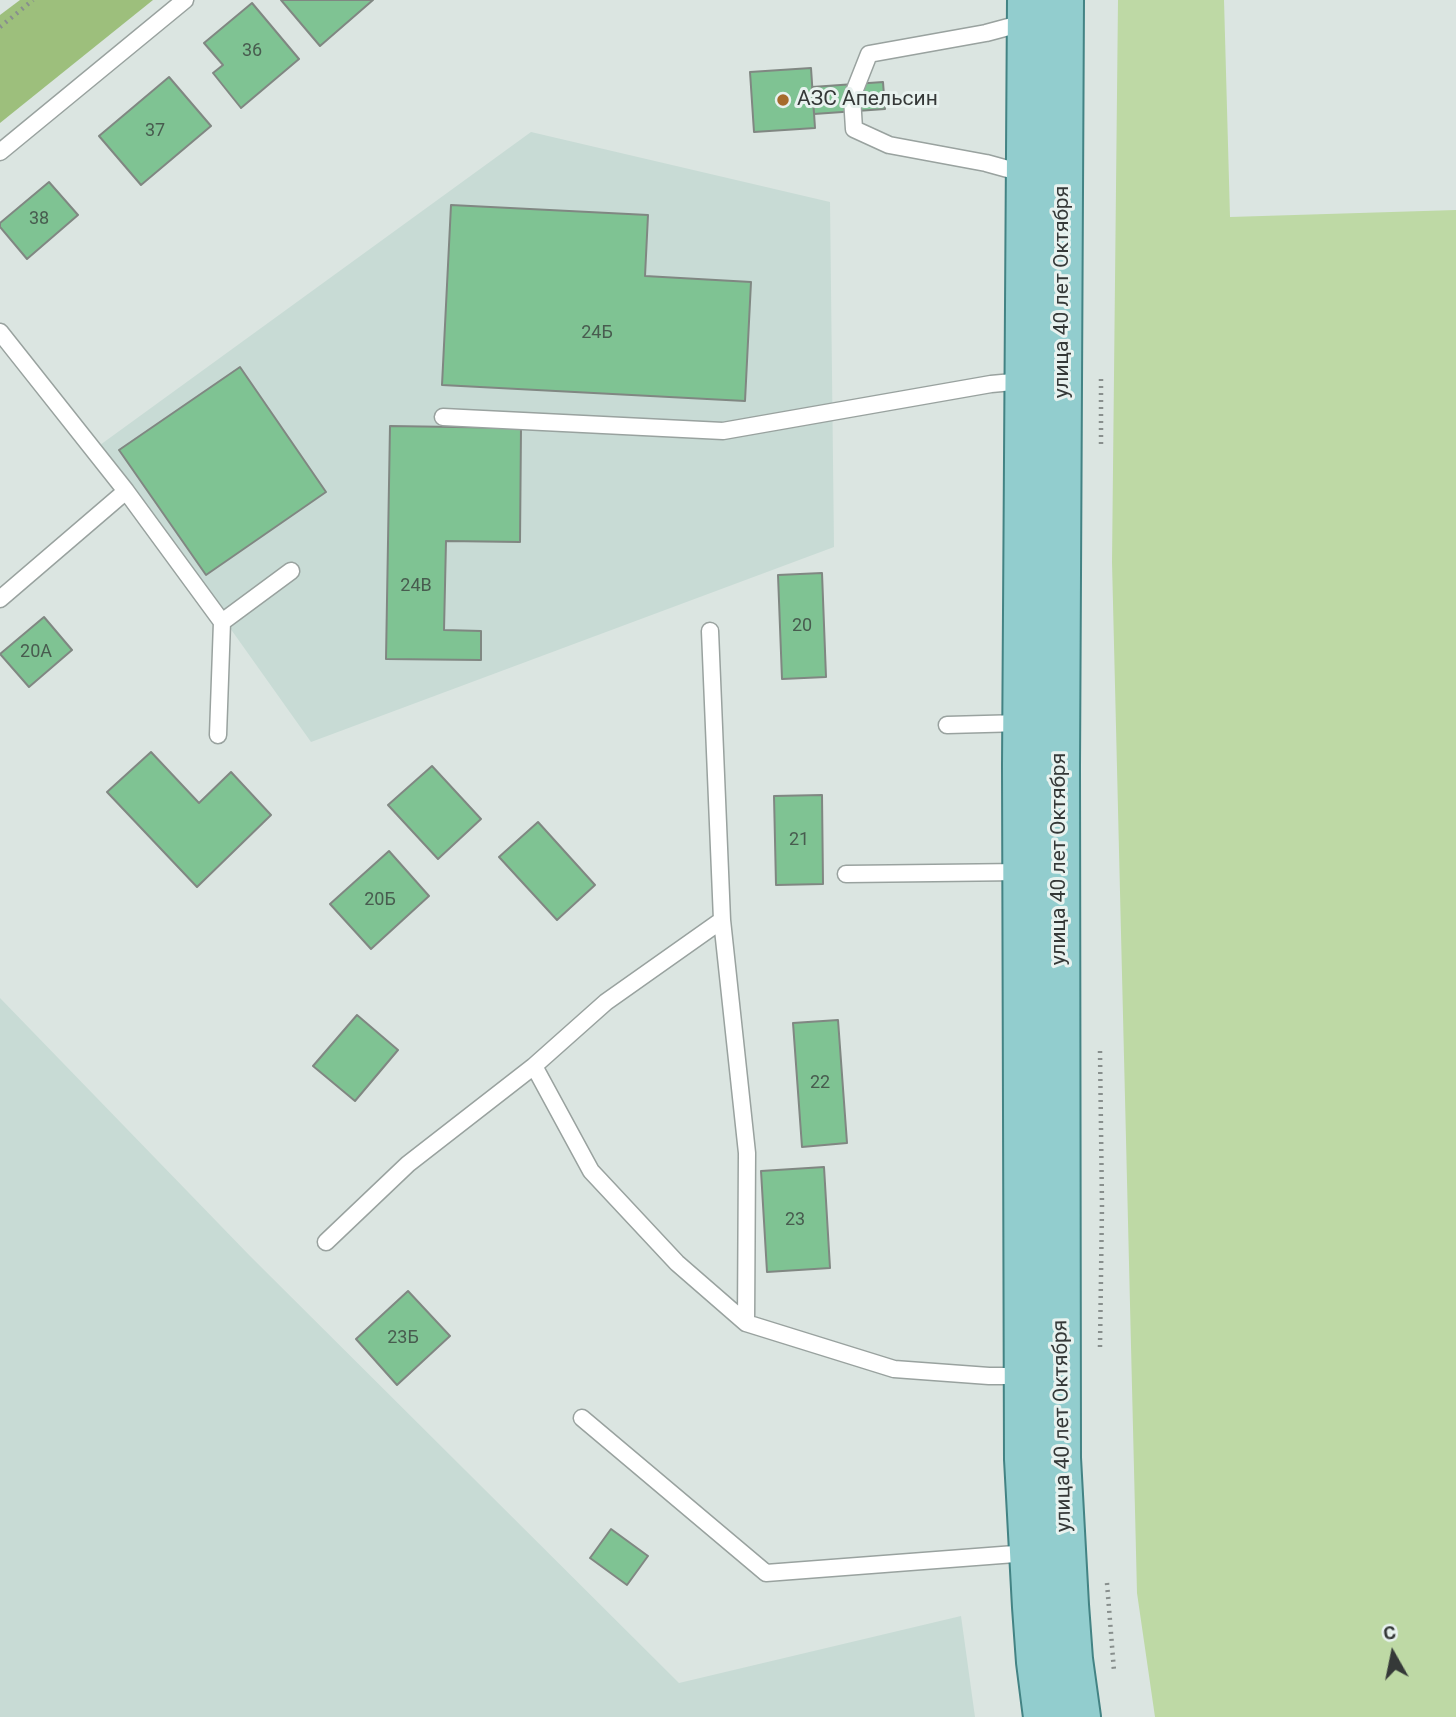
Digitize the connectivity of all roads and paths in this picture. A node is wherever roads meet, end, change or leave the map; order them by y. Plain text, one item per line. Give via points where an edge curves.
1 (33, 0) edge
2 (184, 0) edge
3 (1064, 0) edge
4 (1027, 11) edge
5 (0, 27) edge
6 (0, 152) edge
7 (1027, 174) junction
8 (0, 332) edge
9 (1101, 372) dead end
10 (1025, 381) junction
11 (443, 417) dead end
12 (1101, 451) dead end
13 (125, 491) junction
14 (291, 571) dead end
15 (0, 599) edge
16 (222, 622) junction
17 (710, 631) dead end
18 (1023, 723) junction
19 (947, 725) dead end
20 (218, 735) dead end
21 (1023, 872) junction
22 (846, 874) dead end
23 (722, 920) junction
24 (1099, 1039) dead end
25 (534, 1066) junction
26 (326, 1242) dead end
27 (746, 1323) junction
28 (1100, 1358) dead end
29 (1024, 1376) junction
30 (582, 1418) dead end
31 (1028, 1553) junction
32 (1107, 1581) dead end
33 (1114, 1671) dead end
34 (1043, 1717) edge
35 (1081, 1717) edge

1 - 5 path
2 - 6 lane
3 - 35 main road, улица 40 лет Октября via 1061,1458 1073,1659
4 - 7 main road, улица 40 лет Октября
4 - 7 lane via 986,33 869,54 852,97 854,129 889,145
7 - 10 main road, улица 40 лет Октября
8 - 13 lane
9 - 12 path
10 - 11 lane via 723,431
10 - 18 main road, улица 40 лет Октября
13 - 15 lane
13 - 16 lane
14 - 16 lane
16 - 20 lane
17 - 23 lane
18 - 19 lane
18 - 21 main road, улица 40 лет Октября
21 - 22 lane
21 - 29 main road, улица 40 лет Октября
23 - 25 lane via 606,1002
23 - 27 lane via 747,1153
24 - 28 path
25 - 26 lane via 408,1164
25 - 27 lane via 590,1171 677,1263
27 - 29 lane via 894,1369
29 - 31 main road, улица 40 лет Октября
30 - 31 lane via 766,1573
31 - 34 main road, улица 40 лет Октября
32 - 33 path

